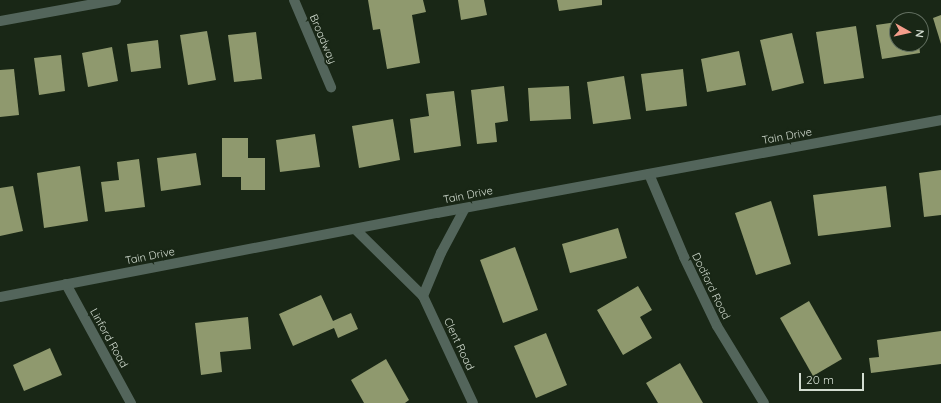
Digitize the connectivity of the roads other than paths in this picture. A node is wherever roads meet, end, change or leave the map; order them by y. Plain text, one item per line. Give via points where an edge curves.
1 (116, 0) edge
2 (294, 0) edge
3 (0, 22) edge
4 (331, 87) dead end
5 (941, 120) edge
6 (649, 174) junction
7 (465, 208) junction
8 (356, 230) junction
9 (66, 284) junction
10 (423, 296) junction
11 (0, 297) edge
12 (131, 403) edge
13 (473, 403) edge
14 (764, 403) edge

1 - 3 street
2 - 4 street, Broadway
5 - 6 street, Tain Drive
6 - 7 street, Tain Drive
6 - 14 street, Dodford Road via 717,326
7 - 8 street, Tain Drive
7 - 10 street via 441,253
8 - 9 street, Tain Drive
8 - 10 street, Clent Road
9 - 11 street, Tain Drive
9 - 12 street, Linford Road
10 - 13 street, Clent Road

